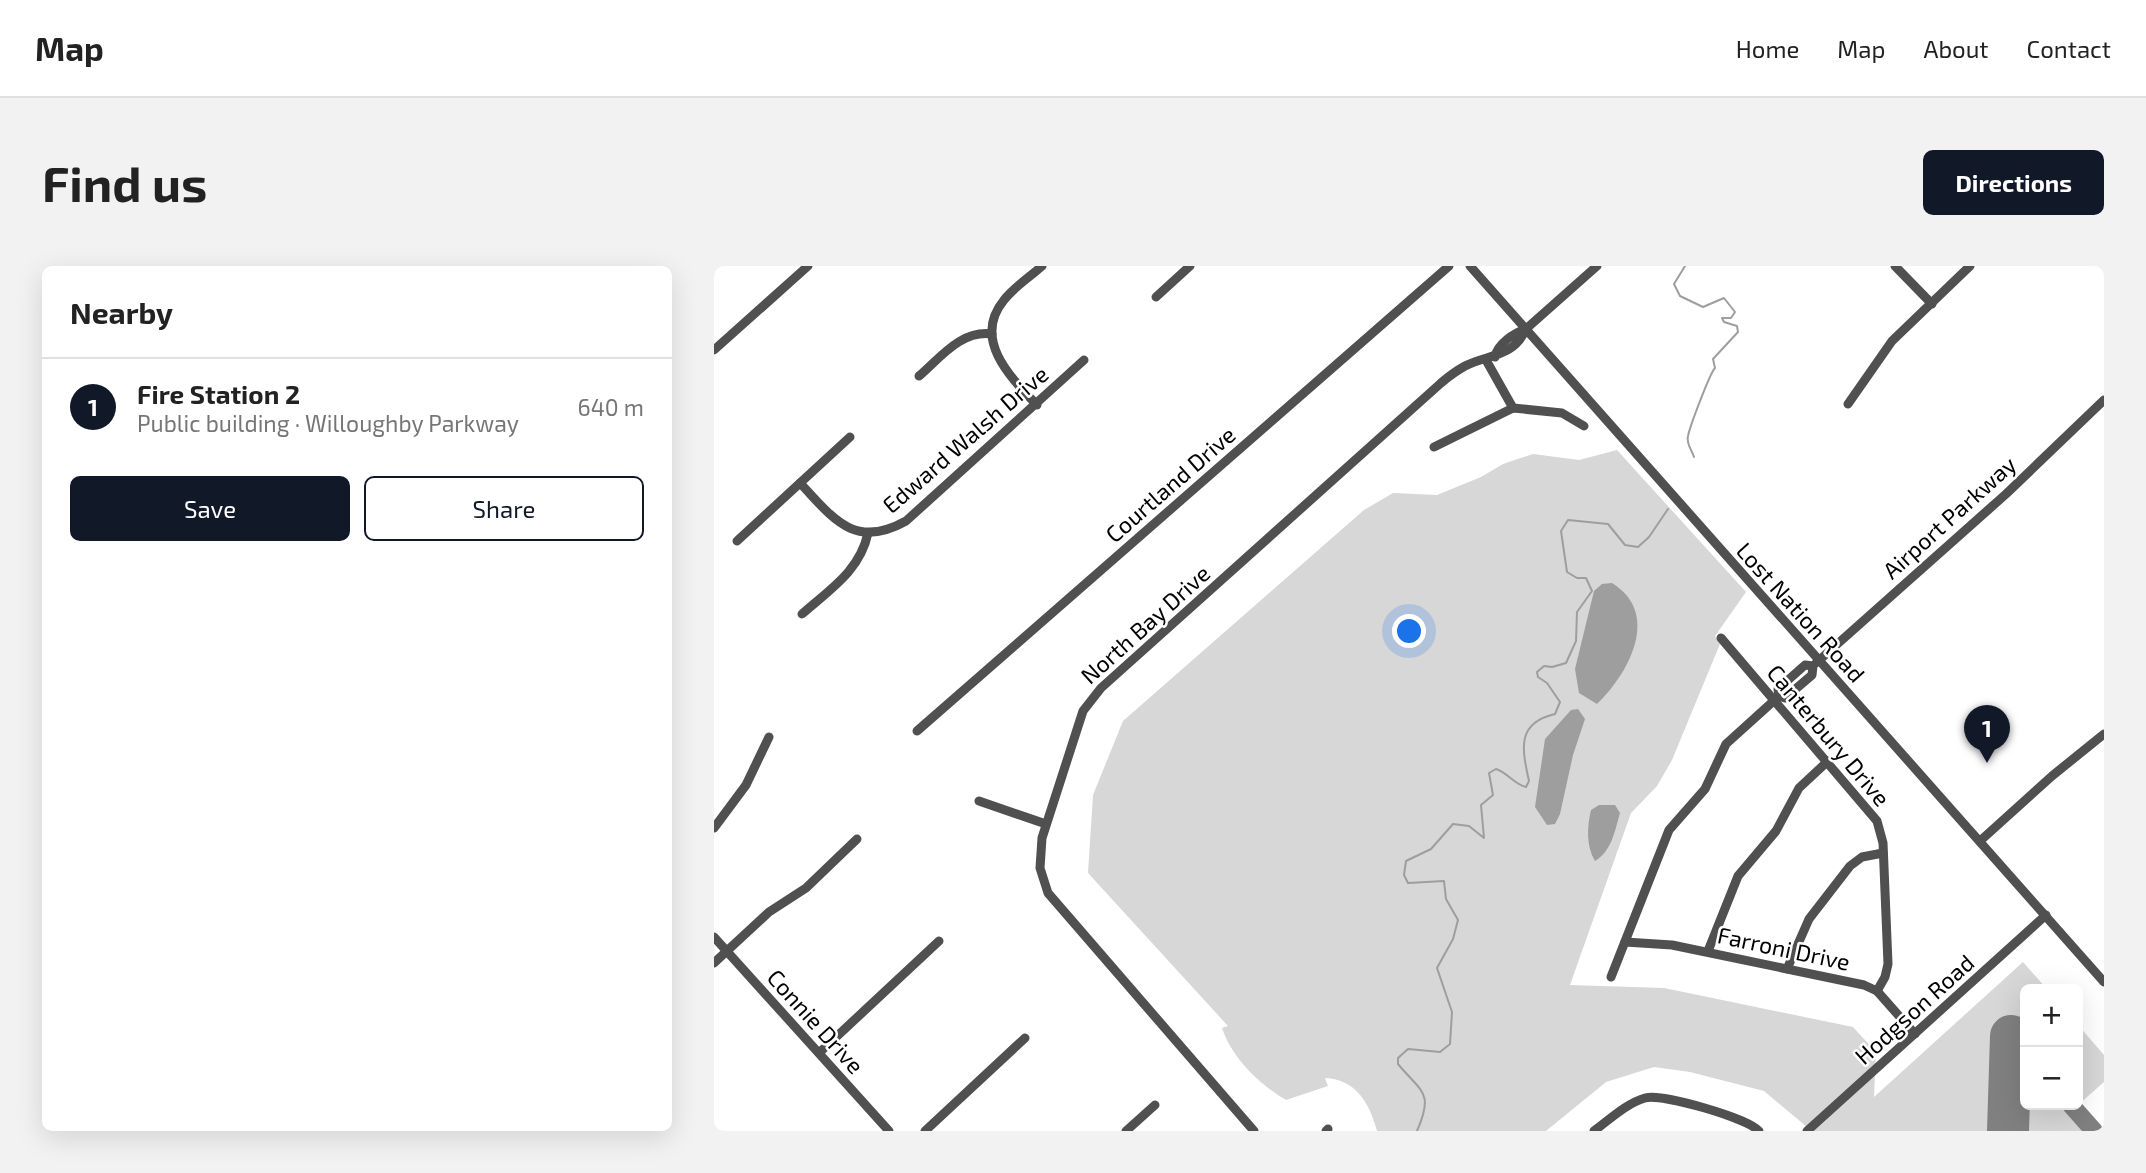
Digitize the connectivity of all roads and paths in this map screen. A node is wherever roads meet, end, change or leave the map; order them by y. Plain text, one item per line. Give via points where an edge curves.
1 (808, 266) edge
2 (1042, 266) edge
3 (1190, 266) edge
4 (1449, 266) edge
5 (1470, 266) edge
6 (1597, 266) edge
7 (1895, 266) edge
8 (1970, 266) edge
9 (1156, 297) dead end
10 (1932, 304) junction
11 (1525, 328) junction
12 (992, 334) junction
13 (714, 350) edge
14 (1490, 358) junction
15 (1084, 360) dead end
16 (919, 376) dead end
17 (2104, 400) edge
18 (1848, 404) dead end
19 (1037, 405) junction
20 (1513, 408) junction
21 (1584, 426) dead end
22 (850, 437) dead end
23 (1434, 447) dead end
24 (800, 483) junction
25 (868, 533) junction
26 (737, 541) dead end
27 (802, 614) dead end
28 (1721, 638) dead end
29 (1816, 663) junction
30 (1777, 697) junction
31 (917, 731) dead end
32 (2104, 734) edge
33 (769, 737) dead end
34 (1828, 761) junction
35 (979, 802) dead end
36 (1046, 824) junction
37 (714, 828) edge
38 (857, 839) dead end
39 (1980, 841) junction
40 (1883, 853) junction
41 (2046, 915) junction
42 (714, 937) edge
43 (939, 941) dead end
44 (1625, 942) junction
45 (727, 951) junction
46 (1707, 951) junction
47 (714, 963) edge
48 (1787, 969) junction
49 (1611, 977) dead end
50 (2104, 982) edge
51 (1877, 991) junction
52 (1915, 1034) junction
53 (1025, 1038) dead end
54 (819, 1053) junction
55 (1155, 1105) dead end
56 (889, 1131) edge
57 (925, 1131) edge
58 (1126, 1131) edge
59 (1254, 1131) edge
60 (1594, 1131) edge
61 (1759, 1131) edge
62 (1807, 1131) edge

1 - 13 street
2 - 12 street via 1004,300
3 - 9 street
4 - 31 street, Courtland Drive
5 - 11 street, Lost Nation Road
6 - 11 street, North Bay Drive
7 - 10 street
8 - 10 street
10 - 18 street via 1892,341
11 - 14 street, North Bay Drive
11 - 29 street, Lost Nation Road
12 - 16 street via 973,334 957,342
12 - 19 street via 999,362
14 - 20 street
14 - 36 street, North Bay Drive via 1466,365 1441,383 1094,694 1083,711
15 - 19 street, Edward Walsh Drive
17 - 29 street, Airport Parkway
19 - 25 street, Edward Walsh Drive via 905,521 889,531
20 - 21 street via 1562,413
20 - 23 street
22 - 24 street
24 - 25 street, Edward Walsh Drive via 836,522
24 - 26 street
25 - 27 street via 860,559 850,572
28 - 30 street, Canterbury Drive
29 - 30 street, Airport Parkway via 1812,675 1786,698
29 - 39 street, Lost Nation Road
30 - 34 street, Canterbury Drive
30 - 44 street via 1726,744 1705,789 1669,830
32 - 39 street
33 - 37 street via 746,785
34 - 40 street, Canterbury Drive via 1874,815
34 - 46 street via 1799,788 1776,831 1738,876
35 - 36 street
36 - 59 street, North Bay Drive via 1039,852 1048,893
38 - 45 street via 806,888 769,912
39 - 41 street, Lost Nation Road
40 - 48 street via 1862,857 1850,866 1809,919
40 - 51 street, Canterbury Drive via 1888,964
41 - 50 street, Lost Nation Road
41 - 52 street, Hodgson Road
42 - 45 street, Connie Drive
43 - 54 street
44 - 46 street, Farroni Drive
44 - 49 street
45 - 47 street
45 - 54 street, Connie Drive
46 - 48 street, Farroni Drive
48 - 51 street, Farroni Drive
51 - 52 street, Farroni Drive
52 - 62 street, Hodgson Road
53 - 57 street
54 - 56 street, Connie Drive
55 - 58 street
60 - 61 street via 1640,1100 1656,1097 1744,1120

